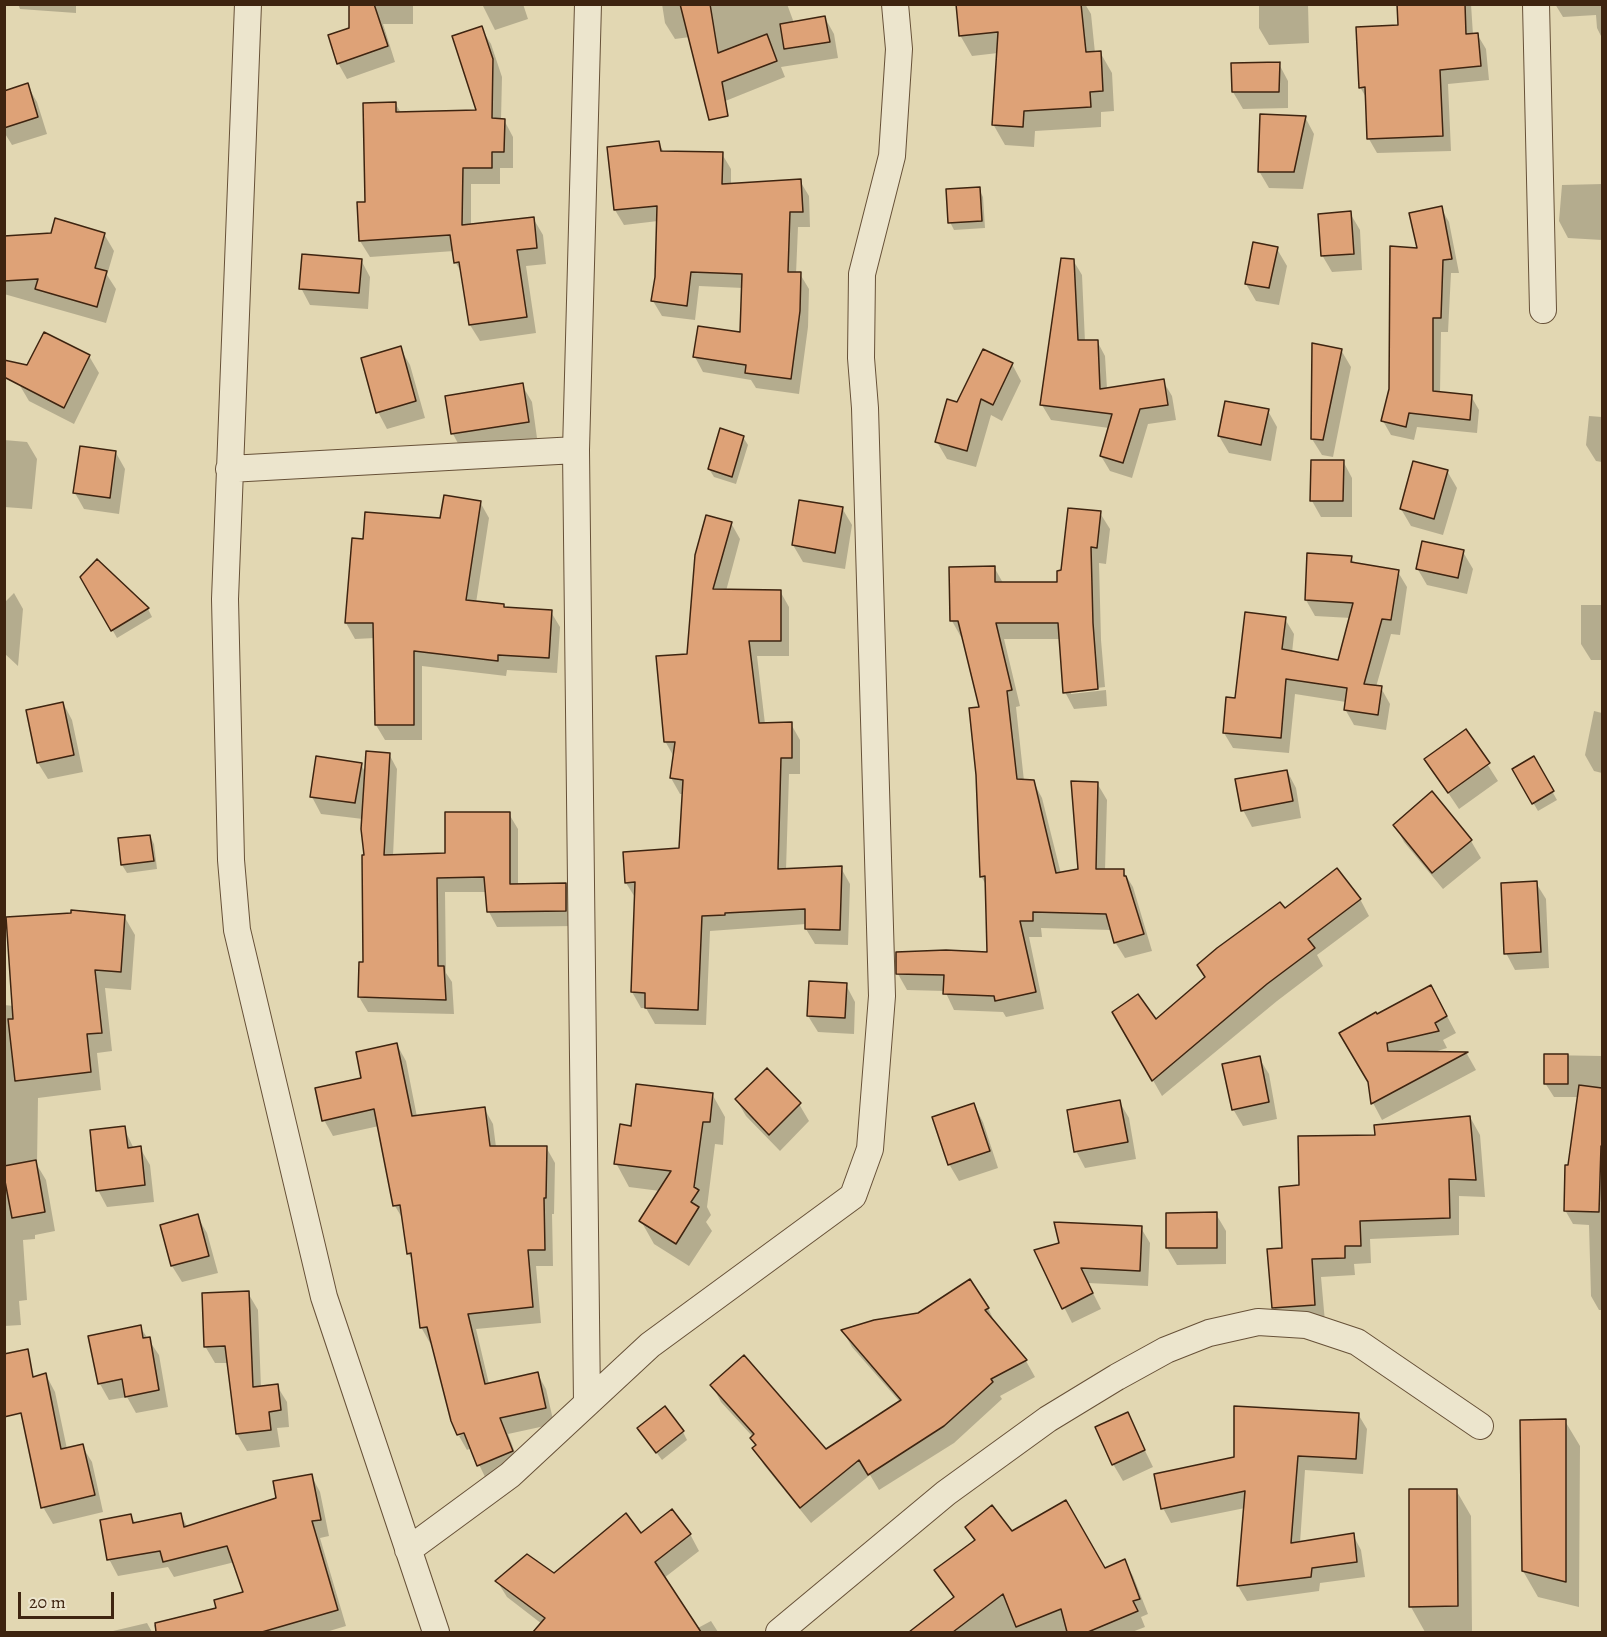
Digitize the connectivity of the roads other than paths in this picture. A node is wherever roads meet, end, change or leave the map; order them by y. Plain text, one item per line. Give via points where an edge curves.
1 (248, 4) edge
2 (588, 4) edge
3 (895, 4) edge
4 (1536, 4) edge
5 (1543, 310) dead end
6 (576, 450) junction
7 (229, 469) junction
8 (587, 1403) junction
9 (1480, 1426) dead end
10 (408, 1550) junction
11 (436, 1632) edge
12 (779, 1632) edge

1 - 7 street
2 - 6 street
3 - 8 street via 899,49 892,156 862,274 861,358 882,996 870,1149 853,1196 650,1345
4 - 5 street
6 - 7 street
6 - 8 street
7 - 10 street via 225,599 231,860 237,930 324,1297
8 - 10 street via 510,1474
9 - 12 street via 1357,1342 1306,1325 1258,1322 1209,1333 1166,1350 1048,1419 946,1493
10 - 11 street

